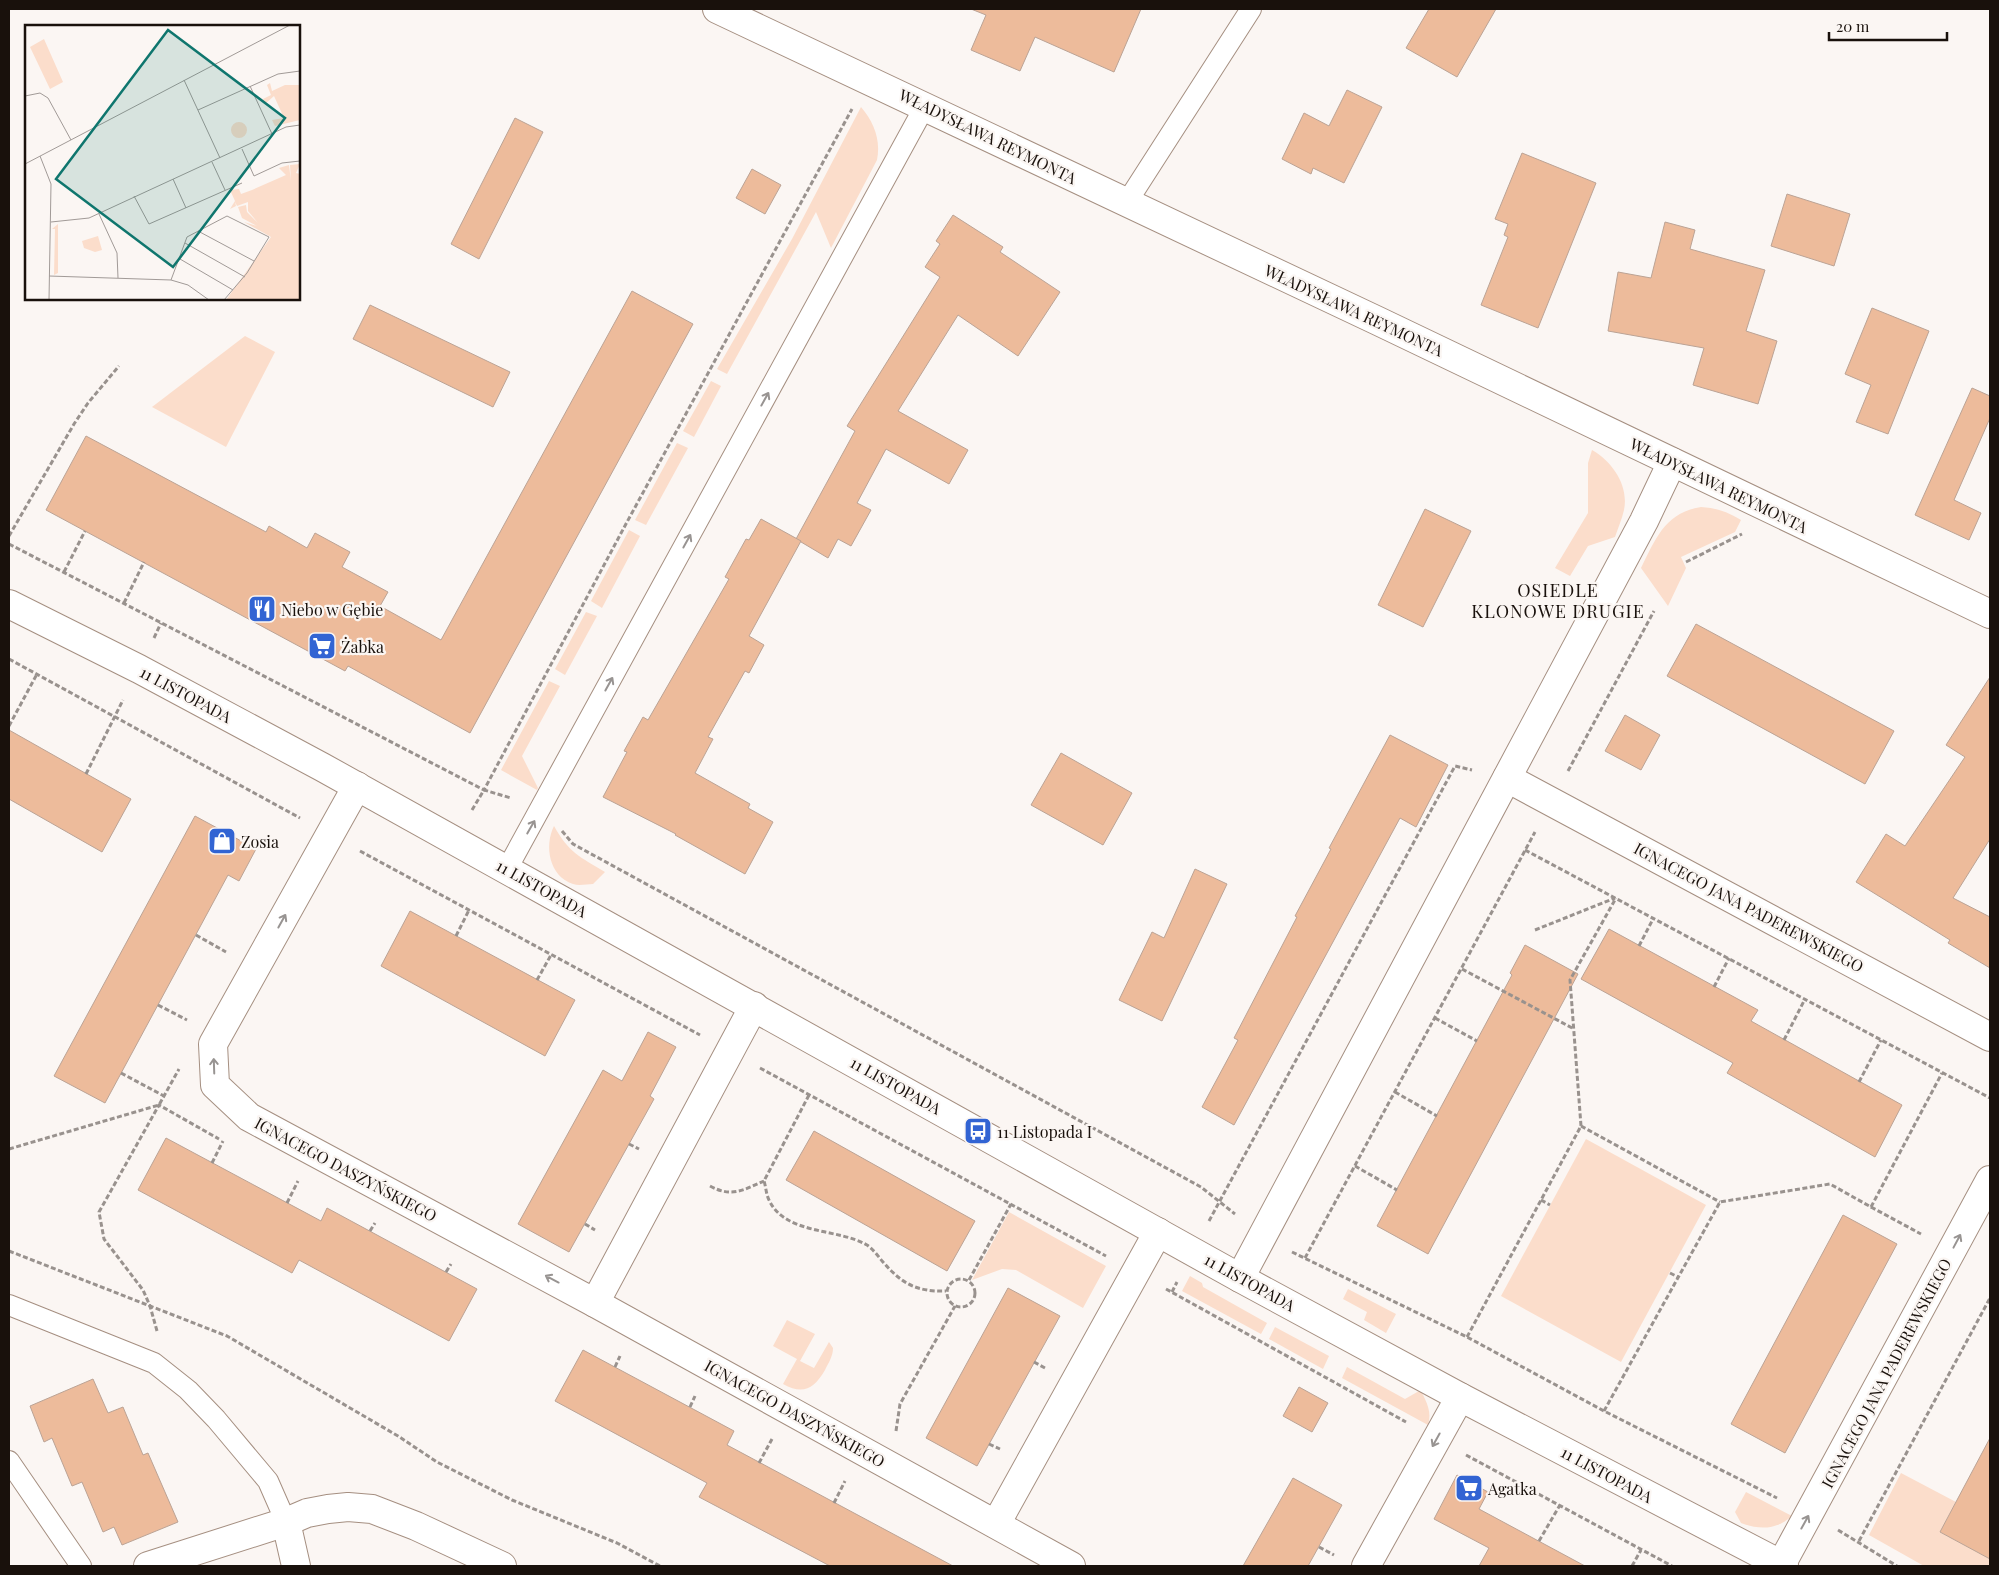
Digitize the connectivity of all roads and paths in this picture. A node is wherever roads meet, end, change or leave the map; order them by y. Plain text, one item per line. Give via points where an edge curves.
1 (717, 9) edge
2 (1251, 9) edge
3 (869, 79) junction
4 (925, 106) junction
5 (1127, 202) junction
6 (119, 366) dead end
7 (1672, 462) junction
8 (85, 530) dead end
9 (9, 536) edge
10 (9, 544) edge
11 (144, 562) dead end
12 (64, 572) junction
13 (9, 604) edge
14 (124, 604) junction
15 (1654, 611) dead end
16 (1990, 614) edge
17 (9, 659) edge
18 (37, 674) junction
19 (115, 717) junction
20 (9, 726) edge
21 (86, 774) dead end
22 (1506, 778) junction
23 (357, 786) junction
24 (484, 790) junction
25 (1552, 801) junction
26 (542, 808) junction
27 (330, 835) junction
28 (455, 840) junction
29 (1525, 850) junction
30 (507, 869) junction
31 (1616, 898) junction
32 (469, 910) junction
33 (1653, 919) junction
34 (1535, 930) dead end
35 (196, 935) dead end
36 (456, 936) dead end
37 (1639, 946) dead end
38 (230, 954) dead end
39 (551, 955) junction
40 (1729, 958) junction
41 (1462, 969) junction
42 (537, 980) dead end
43 (1714, 986) dead end
44 (1806, 999) junction
45 (158, 1005) dead end
46 (754, 1006) junction
47 (1435, 1018) junction
48 (192, 1023) dead end
49 (1574, 1029) junction
50 (1990, 1037) edge
51 (1784, 1040) dead end
52 (1881, 1040) junction
53 (1477, 1041) dead end
54 (730, 1052) junction
55 (122, 1073) dead end
56 (1942, 1073) junction
57 (1859, 1082) dead end
58 (1395, 1092) junction
59 (809, 1095) junction
60 (164, 1096) dead end
61 (1990, 1098) edge
62 (159, 1105) dead end
63 (1437, 1116) dead end
64 (1581, 1126) junction
65 (223, 1141) dead end
66 (212, 1163) dead end
67 (1355, 1166) junction
68 (299, 1179) dead end
69 (1990, 1180) edge
70 (764, 1181) junction
71 (710, 1186) dead end
72 (1397, 1190) dead end
73 (1542, 1200) junction
74 (1220, 1201) junction
75 (1720, 1202) junction
76 (287, 1203) dead end
77 (1011, 1204) junction
78 (1550, 1205) dead end
79 (1158, 1232) junction
80 (1264, 1234) junction
81 (1193, 1251) junction
82 (9, 1252) edge
83 (1305, 1258) junction
84 (1135, 1272) junction
85 (1670, 1273) dead end
86 (1678, 1277) junction
87 (1240, 1278) junction
88 (968, 1280) junction
89 (946, 1291) junction
90 (1172, 1292) junction
91 (1990, 1298) edge
92 (595, 1302) junction
93 (9, 1305) edge
94 (150, 1306) junction
95 (955, 1306) junction
96 (1467, 1337) junction
97 (154, 1363) junction
98 (1460, 1397) junction
99 (1604, 1410) junction
100 (896, 1433) dead end
101 (774, 1434) dead end
102 (1437, 1439) junction
103 (9, 1461) edge
104 (760, 1463) dead end
105 (848, 1476) dead end
106 (834, 1503) dead end
107 (1560, 1506) junction
108 (1809, 1514) junction
109 (286, 1522) junction
110 (996, 1524) junction
111 (1859, 1541) junction
112 (1540, 1542) dead end
113 (1641, 1550) junction
114 (478, 1561) edge
115 (81, 1566) edge
116 (148, 1566) edge
117 (296, 1566) edge
118 (502, 1566) edge
119 (660, 1566) edge
120 (1071, 1566) edge
121 (1366, 1566) edge
122 (1632, 1566) edge
123 (1672, 1566) edge
124 (1782, 1566) edge
125 (1897, 1566) edge

1 - 3 street, WŁADYSŁAWA REYMONTA
2 - 5 lane
3 - 4 street, WŁADYSŁAWA REYMONTA
3 - 24 path
4 - 5 street, WŁADYSŁAWA REYMONTA
26 -> 4 lane
5 - 7 street, WŁADYSŁAWA REYMONTA
6 - 9 path via 74,424
7 - 16 street, WŁADYSŁAWA REYMONTA
7 - 22 street
8 - 12 path
10 - 12 path
11 - 14 path
12 - 14 path
13 - 23 street, 11 LISTOPADA via 139,669
14 - 24 path
15 - 25 path
17 - 18 path
18 - 19 path
18 - 20 path
19 - 21 path
19 - 27 path
22 - 25 street, IGNACEGO JANA PADEREWSKIEGO
22 - 74 path via 1455,766
22 - 80 street
23 - 27 street, IGNACEGO DASZYŃSKIEGO
23 - 28 street, 11 LISTOPADA
24 - 26 path
24 - 28 path
25 - 29 path
25 - 50 street, IGNACEGO JANA PADEREWSKIEGO
30 -> 26 lane
26 - 74 path via 573,844 1201,1186
27 - 32 path
92 -> 27 street, IGNACEGO DASZYŃSKIEGO via 249,1117 215,1085 213,1044
28 - 30 street, 11 LISTOPADA
29 - 31 path
29 - 41 path
30 - 46 street, 11 LISTOPADA
31 - 33 path
31 - 34 path
31 - 49 path via 1570,980
32 - 36 path
32 - 39 path
33 - 37 path
33 - 40 path
35 - 38 path
39 - 42 path
39 - 54 path
40 - 43 path
40 - 44 path
41 - 47 path
41 - 49 path
44 - 51 path
44 - 52 path
45 - 48 path
46 - 54 street
46 - 79 street, 11 LISTOPADA
47 - 53 path
47 - 58 path
49 - 64 path
52 - 56 path
52 - 57 path
54 - 59 path
54 - 92 street
55 - 60 path
56 - 61 path
56 - 75 path via 1871,1207 1830,1184
58 - 63 path
58 - 67 path
59 - 70 path
59 - 77 path
62 - 94 path via 99,1212 104,1240 143,1290
64 - 73 path
64 - 75 path
65 - 66 path
67 - 72 path
67 - 83 path
68 - 76 path
108 -> 69 street, IGNACEGO JANA PADEREWSKIEGO
70 - 71 path via 731,1193 722,1193
70 - 89 path via 769,1200 780,1215 802,1226 854,1238 870,1246 908,1285 928,1292
73 - 78 path
73 - 96 path
74 - 80 path
74 - 81 path
75 - 86 path
77 - 84 path
77 - 88 path
79 - 81 street, 11 LISTOPADA
79 - 84 street
80 - 83 path
80 - 87 street
81 - 87 street, 11 LISTOPADA
81 - 90 path
82 - 94 path
83 - 96 path
84 - 90 path
84 - 110 street
85 - 86 path
86 - 99 path
87 - 98 street, 11 LISTOPADA
88 - 89 path via 955,1280
88 - 95 path via 974,1288 974,1297 965,1307
89 - 95 path via 948,1300
90 - 102 path
91 - 111 path
92 - 110 street, IGNACEGO DASZYŃSKIEGO
93 - 97 lane
94 - 97 path via 163,1351
94 - 119 path via 227,1336 437,1462 512,1500 617,1542
95 - 100 path via 900,1404
96 - 99 path
97 - 109 lane via 188,1390 268,1480
98 - 102 street
98 - 124 street, 11 LISTOPADA
99 - 108 path
101 - 104 path
102 - 107 path
102 -> 121 street
103 - 115 lane
105 - 106 path
107 - 112 path
107 - 113 path
108 - 111 path
124 -> 108 street, IGNACEGO JANA PADEREWSKIEGO
109 - 114 street via 328,1509 372,1509 416,1526
109 - 116 street
109 - 117 street
110 - 120 street, IGNACEGO DASZYŃSKIEGO
111 - 125 path
113 - 122 path
113 - 123 path
114 - 118 street

